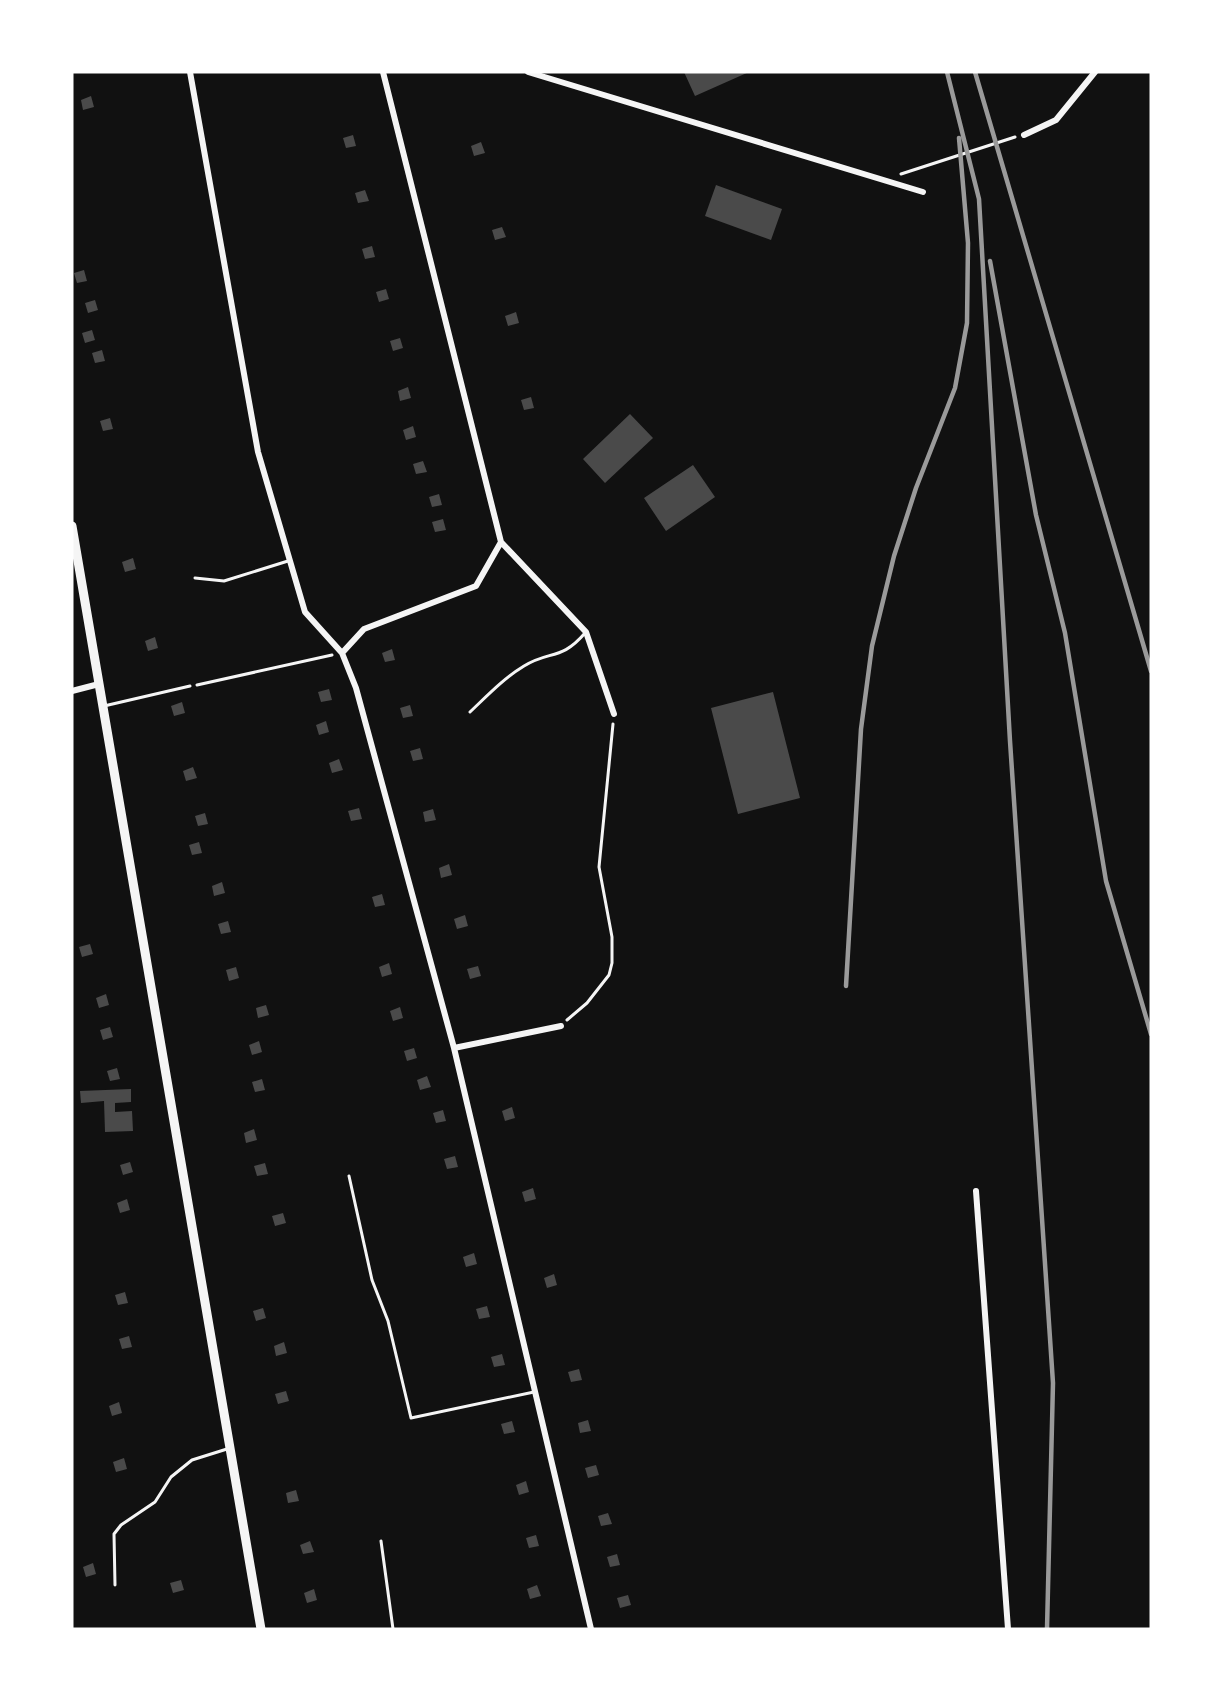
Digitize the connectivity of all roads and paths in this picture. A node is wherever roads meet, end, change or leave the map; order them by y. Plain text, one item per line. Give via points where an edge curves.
1 (190, 72) edge
2 (383, 72) edge
3 (528, 72) edge
4 (1095, 72) edge
5 (1024, 135) joint
6 (883, 180) junction
7 (923, 192) dead end
8 (72, 526) edge
9 (501, 542) junction
10 (290, 561) junction
11 (195, 578) dead end
12 (586, 632) junction
13 (342, 653) junction
14 (99, 684) junction
15 (190, 686) joint
16 (72, 691) edge
17 (104, 706) junction
18 (470, 712) dead end
19 (614, 714) joint
20 (561, 1026) joint
21 (454, 1048) junction
22 (349, 1176) dead end
23 (976, 1191) dead end
24 (536, 1391) junction
25 (229, 1448) junction
26 (381, 1541) dead end
27 (116, 1585) dead end
28 (261, 1629) edge
29 (393, 1629) edge
30 (591, 1629) edge
31 (1008, 1629) edge

1 - 10 street via 258,452
2 - 9 street
3 - 6 street
4 - 5 street via 1056,120
5 - 6 path
6 - 7 street
8 - 14 main road
9 - 12 street
9 - 13 street via 476,586 364,629
10 - 11 lane via 224,580
10 - 13 street via 305,612
12 - 18 lane via 571,650 526,665
12 - 19 street
13 - 15 path
13 - 21 street via 356,688
14 - 16 street
14 - 17 main road
15 - 17 lane
17 - 25 main road
19 - 20 path via 599,867 612,937 609,975 587,1003
20 - 21 street
21 - 24 street
22 - 24 lane via 372,1280 387,1321 411,1418
23 - 31 street
24 - 30 street
25 - 27 lane via 192,1460 171,1477 154,1502 121,1525 114,1534
25 - 28 main road
26 - 29 lane

